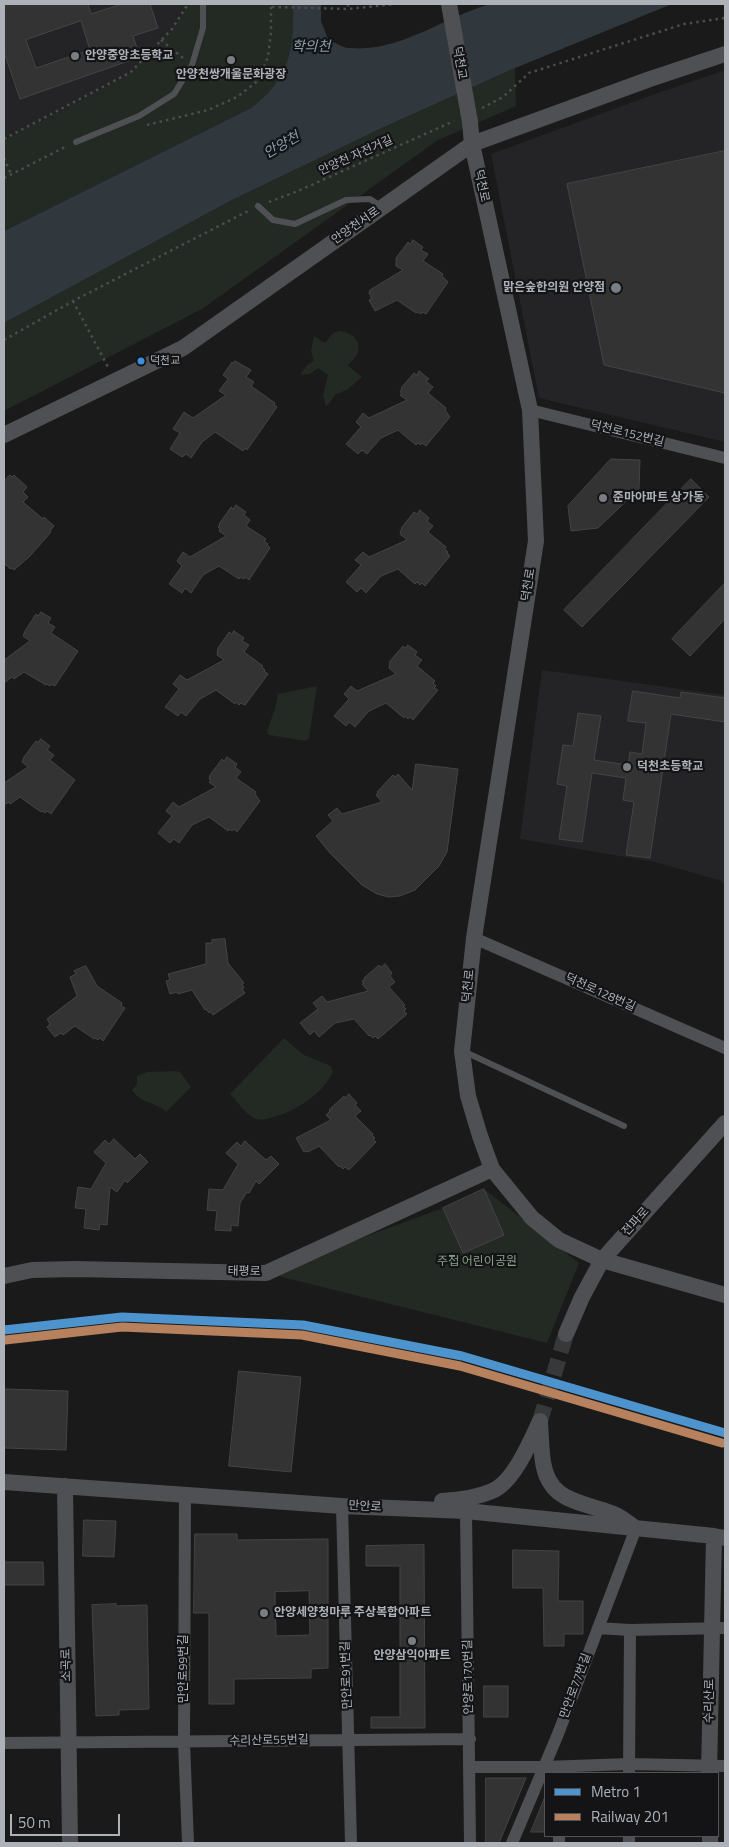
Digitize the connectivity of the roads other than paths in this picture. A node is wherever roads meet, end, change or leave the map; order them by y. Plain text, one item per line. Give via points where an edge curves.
1 (203, 4) edge
2 (449, 4) edge
3 (725, 54) edge
4 (470, 116) joint
5 (76, 142) dead end
6 (472, 144) junction
7 (258, 206) road end
8 (383, 208) junction
9 (530, 410) junction
10 (4, 435) edge
11 (725, 458) edge
12 (474, 938) junction
13 (725, 1048) edge
14 (462, 1051) junction
15 (725, 1123) edge
16 (624, 1126) dead end
17 (492, 1169) junction
18 (602, 1260) junction
19 (4, 1276) edge
20 (725, 1295) edge
21 (566, 1334) tunnel mouth
22 (4, 1482) edge
23 (64, 1486) junction
24 (185, 1496) junction
25 (342, 1506) junction
26 (407, 1509) junction
27 (466, 1511) junction
28 (636, 1528) junction
29 (720, 1537) edge
30 (598, 1628) junction
31 (718, 1628) edge
32 (630, 1630) junction
33 (470, 1739) junction
34 (349, 1740) junction
35 (68, 1741) junction
36 (4, 1743) edge
37 (184, 1743) junction
38 (470, 1767) junction
39 (545, 1767) junction
40 (560, 1769) edge
41 (629, 1769) edge
42 (714, 1769) edge
43 (70, 1843) edge
44 (188, 1843) edge
45 (351, 1843) edge
46 (470, 1843) edge
47 (512, 1843) edge

1 - 5 lane via 203,28 192,65 174,94 139,116
2 - 4 street, 덕천교, bridge
3 - 6 street, 안양천서로
4 - 6 street, 덕천로
6 - 8 street, 안양천서로
6 - 9 street, 덕천로
7 - 8 lane via 273,220 295,224 346,200 370,199
8 - 10 street, 안양천서로 via 183,348
9 - 11 street, 덕천로152번길
9 - 12 street, 덕천로 via 536,541
12 - 13 street, 덕천로128번길
12 - 14 street, 덕천로
14 - 16 lane
14 - 17 street, 덕천로 via 468,1096
15 - 18 street, 전파로
17 - 18 street, 덕천로 via 532,1218 559,1240
17 - 19 street, 태평로 via 266,1272 75,1269 32,1270
18 - 20 street, 덕천로
18 - 21 street, 전파로
22 - 23 street, 만안로
23 - 24 street, 만안로
23 - 35 street, 소곡로
24 - 25 street, 만안로
24 - 37 street, 만안로99번길
25 - 26 street, 만안로
25 - 34 street, 만안로91번길
26 - 27 street, 만안로
26 - 28 street via 429,1502 465,1500 494,1491 524,1454 540,1421 543,1463 556,1492 574,1502 613,1513
27 - 28 street, 만안로
27 - 33 street, 안양로170번길
28 - 29 street, 만안로
28 - 30 street, 만안로77번길
29 - 31 street, 수리산로
30 - 32 street
30 - 39 street, 만안로77번길
31 - 32 street
31 - 42 street, 수리산로
32 - 41 street
33 - 34 street, 수리산로55번길
33 - 38 street, 안양로170번길
34 - 37 street, 수리산로55번길
34 - 45 street, 만안로91번길
35 - 36 street, 수리산로55번길
35 - 37 street, 수리산로55번길
35 - 43 street, 소곡로
37 - 44 street, 만안로99번길
38 - 39 street
38 - 46 street, 안양로170번길
39 - 40 street
39 - 47 street, 만안로77번길
40 - 41 street
41 - 42 street

